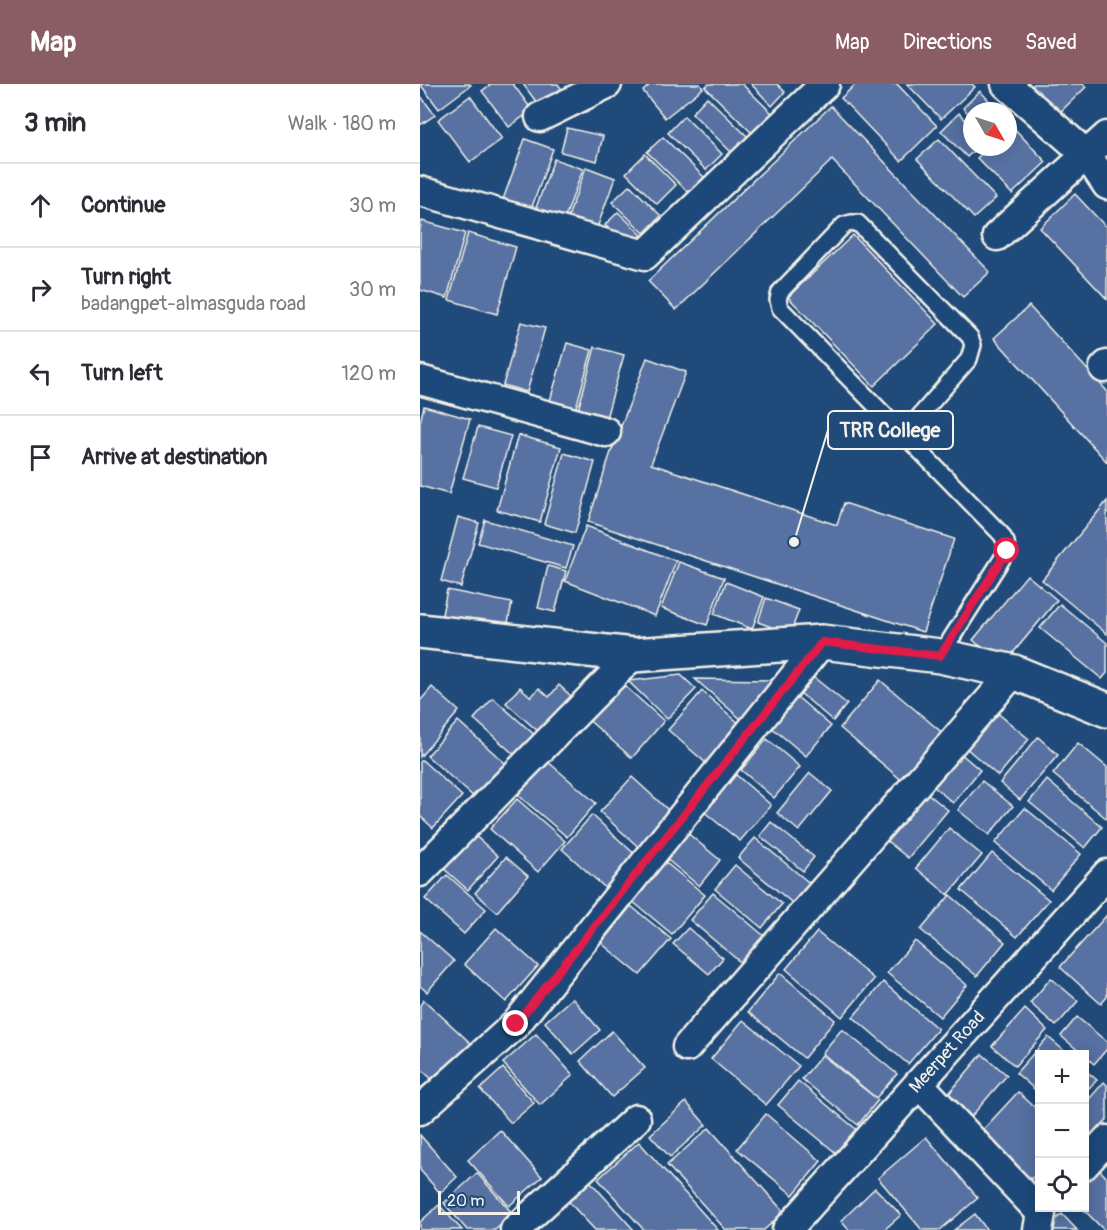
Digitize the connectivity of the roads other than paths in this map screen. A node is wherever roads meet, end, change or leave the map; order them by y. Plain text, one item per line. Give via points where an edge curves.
1 (607, 84) edge
2 (825, 84) edge
3 (1006, 84) edge
4 (540, 117) dead end
5 (1097, 145) edge
6 (1107, 185) edge
7 (420, 191) edge
8 (997, 236) dead end
9 (420, 381) edge
10 (606, 432) dead end
11 (904, 434) junction
12 (421, 632) edge
13 (822, 642) junction
14 (633, 655) junction
15 (940, 656) junction
16 (1014, 672) junction
17 (1107, 710) edge
18 (420, 872) edge
19 (1107, 874) edge
20 (687, 1047) dead end
21 (919, 1084) junction
22 (420, 1110) edge
23 (636, 1119) dead end
24 (1107, 1140) edge
25 (1089, 1159) edge
26 (1042, 1217) edge
27 (792, 1228) edge
28 (515, 1230) edge

1 - 4 street
2 - 7 street via 645,255
3 - 5 street
5 - 6 street
5 - 8 street
9 - 10 street
11 - 11 lane via 780,308 780,292 851,222 858,223 970,337 973,345 969,359
11 - 15 lane via 1006,542 1007,551
12 - 14 street
13 - 14 street
13 - 15 street
13 - 22 street via 516,1024
14 - 18 street
15 - 16 street
16 - 17 street
16 - 20 street
19 - 21 street, Meerpet Road
21 - 26 street
21 - 27 street, Meerpet Road
23 - 28 street
24 - 25 street

